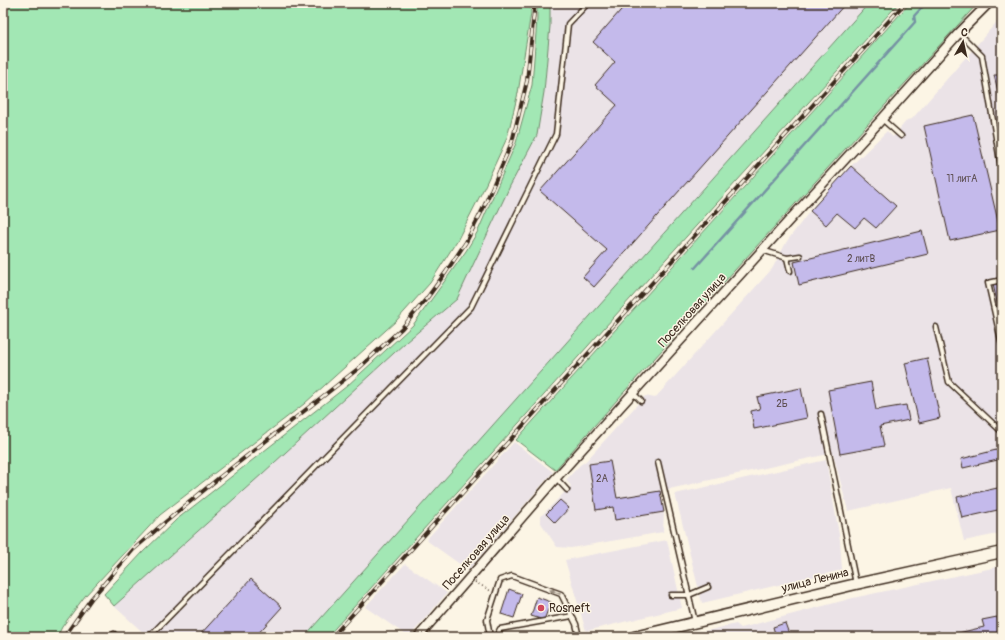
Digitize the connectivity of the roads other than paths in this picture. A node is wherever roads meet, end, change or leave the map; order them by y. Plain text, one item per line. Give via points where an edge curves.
1 (588, 3) edge
2 (989, 3) edge
3 (959, 33) junction
4 (882, 119) junction
5 (901, 136) dead end
6 (1002, 173) edge
7 (762, 250) junction
8 (800, 256) dead end
9 (787, 258) junction
10 (790, 271) dead end
11 (1002, 280) edge
12 (936, 327) dead end
13 (1002, 345) edge
14 (633, 393) junction
15 (641, 401) dead end
16 (821, 414) dead end
17 (1002, 432) edge
18 (658, 462) dead end
19 (556, 478) junction
20 (567, 490) dead end
21 (1002, 552) edge
22 (856, 584) junction
23 (708, 587) dead end
24 (671, 595) dead end
25 (689, 595) junction
26 (572, 616) junction
27 (695, 622) junction
28 (149, 637) edge
29 (418, 637) edge
30 (490, 637) edge
31 (496, 637) edge
32 (579, 637) edge
33 (634, 637) edge

1 - 28 lane via 568,24 556,134 471,307
2 - 3 street, Поселковая улица
3 - 4 street, Поселковая улица
3 - 6 lane via 982,56
4 - 5 lane
4 - 7 street, Поселковая улица
7 - 9 lane
7 - 14 street, Поселковая улица
8 - 9 lane
9 - 10 lane
11 - 13 lane via 988,284
12 - 17 lane via 949,382
14 - 15 lane
14 - 19 street, Поселковая улица
16 - 22 lane
18 - 25 lane
19 - 20 lane
19 - 29 street, Поселковая улица
21 - 22 street, улица Ленина
22 - 27 street, улица Ленина
23 - 25 lane
24 - 25 lane
25 - 27 lane
26 -> 30 lane via 561,594 512,576 500,580 487,620
26 - 31 lane via 500,629
26 - 32 lane
27 - 33 street, улица Ленина

